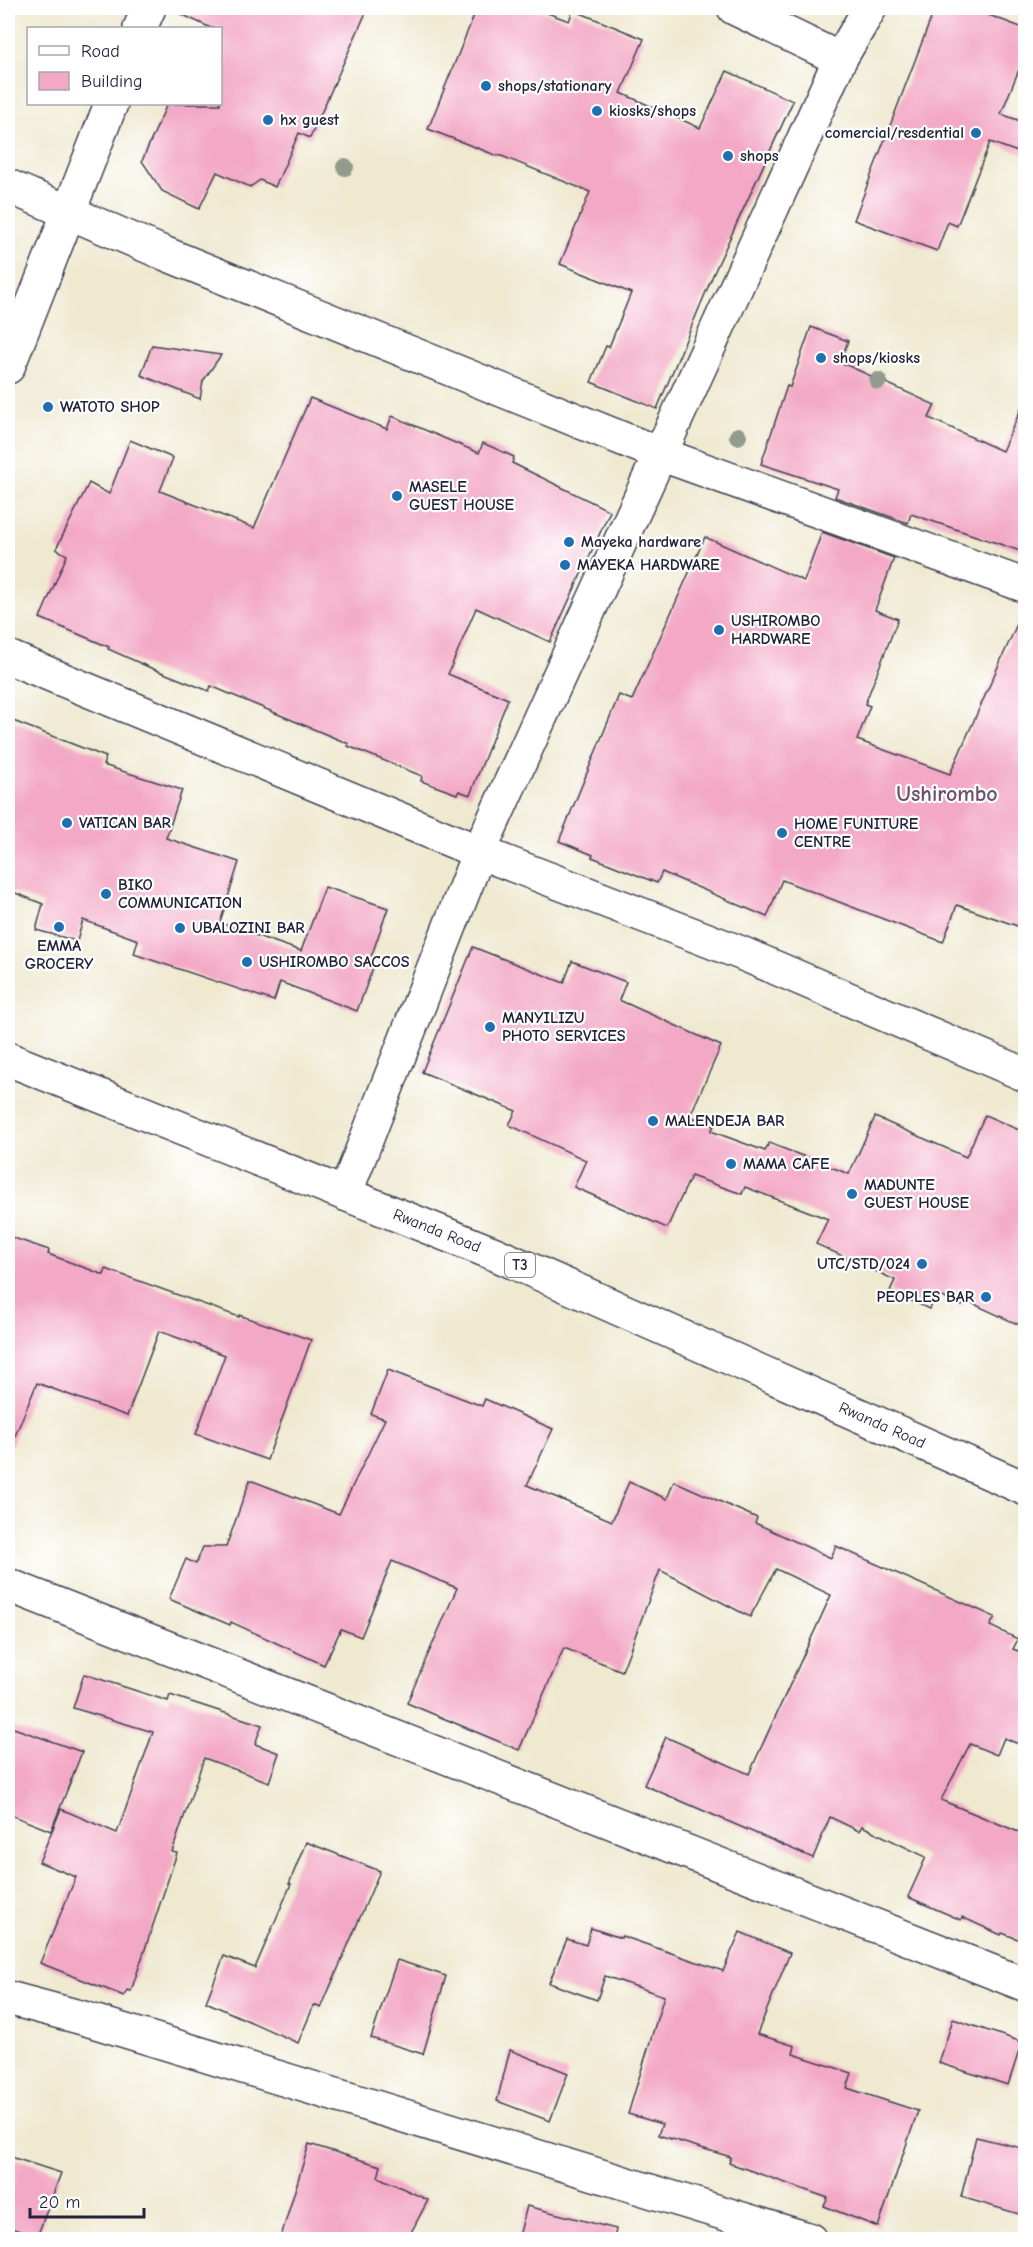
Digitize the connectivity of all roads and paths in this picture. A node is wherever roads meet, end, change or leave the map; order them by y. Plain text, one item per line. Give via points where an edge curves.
1 (149, 8) edge
2 (734, 8) edge
3 (870, 8) edge
4 (140, 27) edge
5 (840, 59) junction
6 (111, 105) edge
7 (8, 186) edge
8 (68, 212) junction
9 (8, 367) edge
10 (660, 454) junction
11 (1026, 586) edge
12 (8, 657) edge
13 (479, 852) junction
14 (8, 1059) edge
15 (1026, 1075) edge
16 (345, 1194) junction
17 (1026, 1489) edge
18 (8, 1585) edge
19 (1026, 1984) edge
20 (8, 1998) edge
21 (811, 2240) edge

1 - 4 main road
2 - 5 main road
3 - 5 main road
5 - 10 main road
6 - 8 main road
7 - 8 main road
8 - 9 main road
8 - 10 main road
10 - 11 main road
10 - 13 main road
12 - 13 main road
13 - 15 main road via 741,953
13 - 16 main road
14 - 16 main road, Rwanda Road / T3
16 - 17 main road, Rwanda Road / T3 via 495,1254
18 - 19 main road
20 - 21 main road

